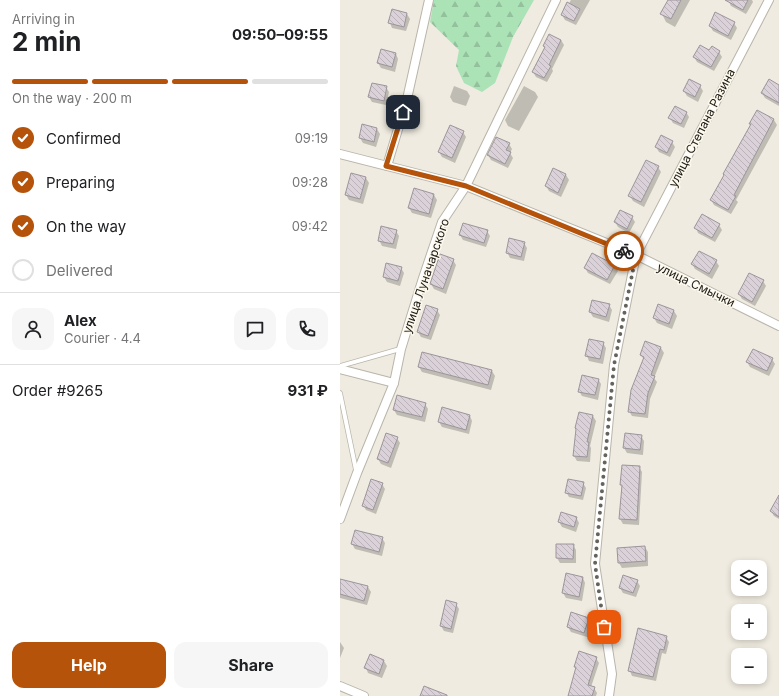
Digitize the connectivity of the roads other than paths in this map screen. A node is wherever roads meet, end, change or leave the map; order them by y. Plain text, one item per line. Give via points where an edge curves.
1 (429, 0) edge
2 (556, 0) edge
3 (769, 0) edge
4 (340, 154) edge
5 (386, 166) junction
6 (466, 186) junction
7 (636, 255) junction
8 (779, 326) edge
9 (401, 349) junction
10 (340, 367) edge
11 (394, 383) junction
12 (340, 393) edge
13 (357, 473) junction
14 (340, 519) edge
15 (340, 686) edge
16 (364, 696) edge
17 (609, 696) edge

1 - 5 street via 407,99
2 - 6 street, улица Луначарского
3 - 7 street, улица Степана Разина
4 - 5 street, улица Смычки
5 - 6 street, улица Смычки
6 - 7 street, улица Смычки
6 - 9 street, улица Луначарского via 442,222
7 - 8 street, улица Смычки
7 - 17 street, улица Степана Разина via 614,365 595,564 612,674
9 - 10 lane
9 - 11 street, улица Луначарского
10 - 11 street
11 - 13 street, улица Луначарского
12 - 13 lane
13 - 14 street, улица Луначарского
15 - 16 street

